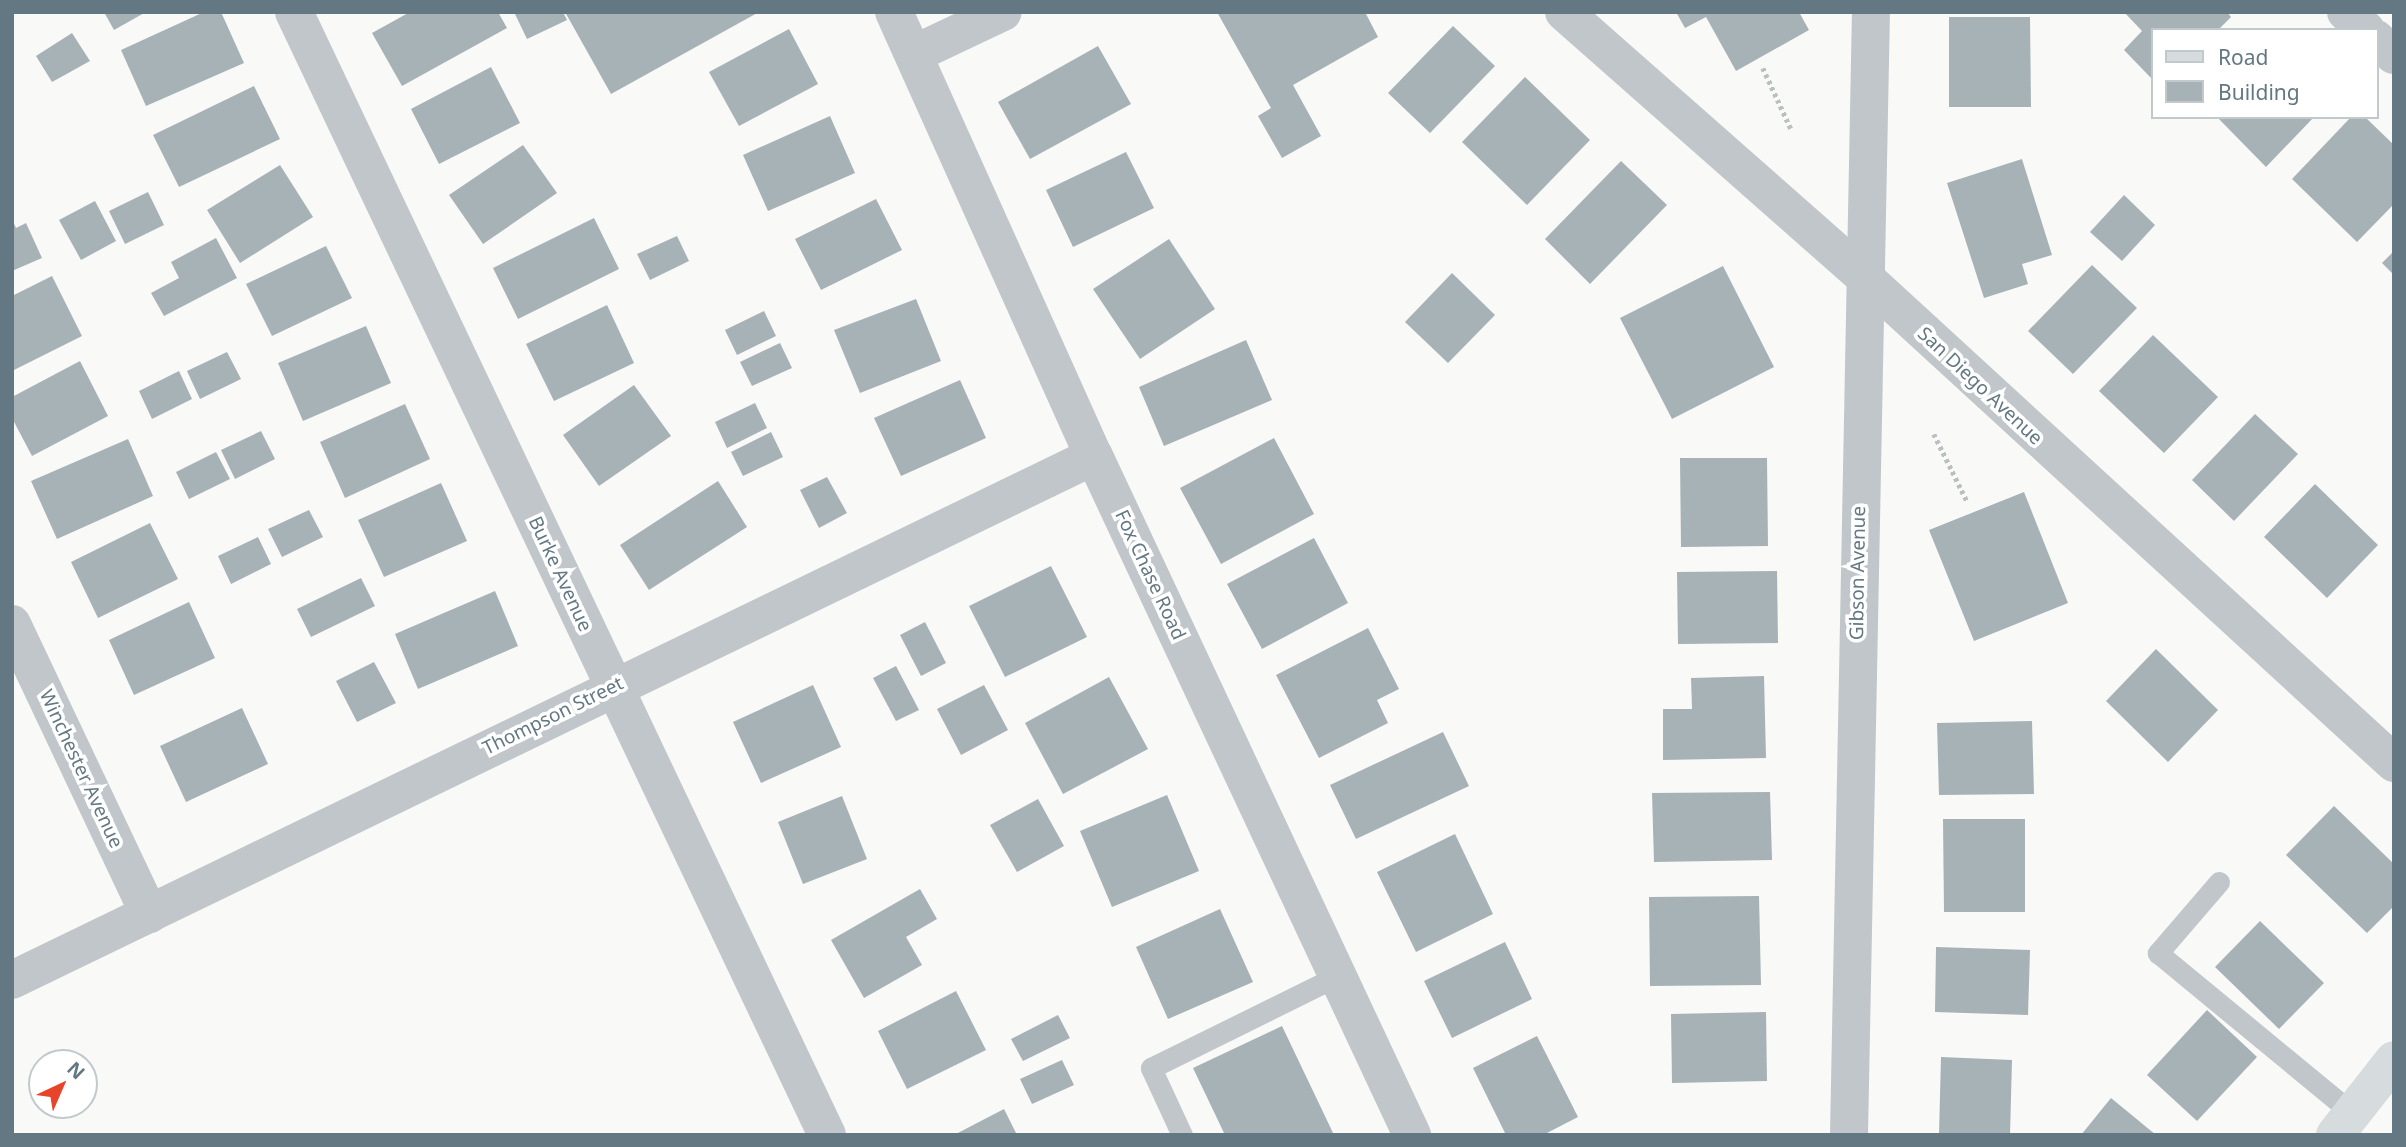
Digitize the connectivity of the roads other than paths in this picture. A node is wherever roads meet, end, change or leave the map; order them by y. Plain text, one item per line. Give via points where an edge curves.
1 (294, 12) edge
2 (894, 12) edge
3 (1003, 12) edge
4 (1564, 12) edge
5 (1871, 12) edge
6 (2346, 12) edge
7 (2364, 28) edge
8 (2378, 41) edge
9 (914, 54) junction
10 (2394, 55) edge
11 (1862, 275) junction
12 (1094, 456) junction
13 (12, 624) edge
14 (614, 686) junction
15 (2394, 763) edge
16 (2219, 882) dead end
17 (149, 914) junction
18 (1338, 976) junction
19 (12, 980) edge
20 (2370, 1099) edge
21 (827, 1135) edge
22 (1182, 1135) edge
23 (1412, 1135) edge
24 (1849, 1135) edge

1 - 14 street, Burke Avenue
2 - 9 street, Fox Chase Road
3 - 9 street
4 - 11 street, San Diego Avenue
5 - 11 street, Gibson Avenue
6 - 7 street
8 - 10 street
9 - 12 street, Fox Chase Road
11 - 15 street, San Diego Avenue
11 - 24 street, Gibson Avenue
12 - 14 street, Thompson Street
12 - 18 street, Fox Chase Road
13 - 17 street, Winchester Avenue
14 - 17 street, Thompson Street
14 - 21 street, Burke Avenue
16 - 20 lane via 2158,953
17 - 19 street, Thompson Street
18 - 22 lane via 1151,1068
18 - 23 street, Fox Chase Road

